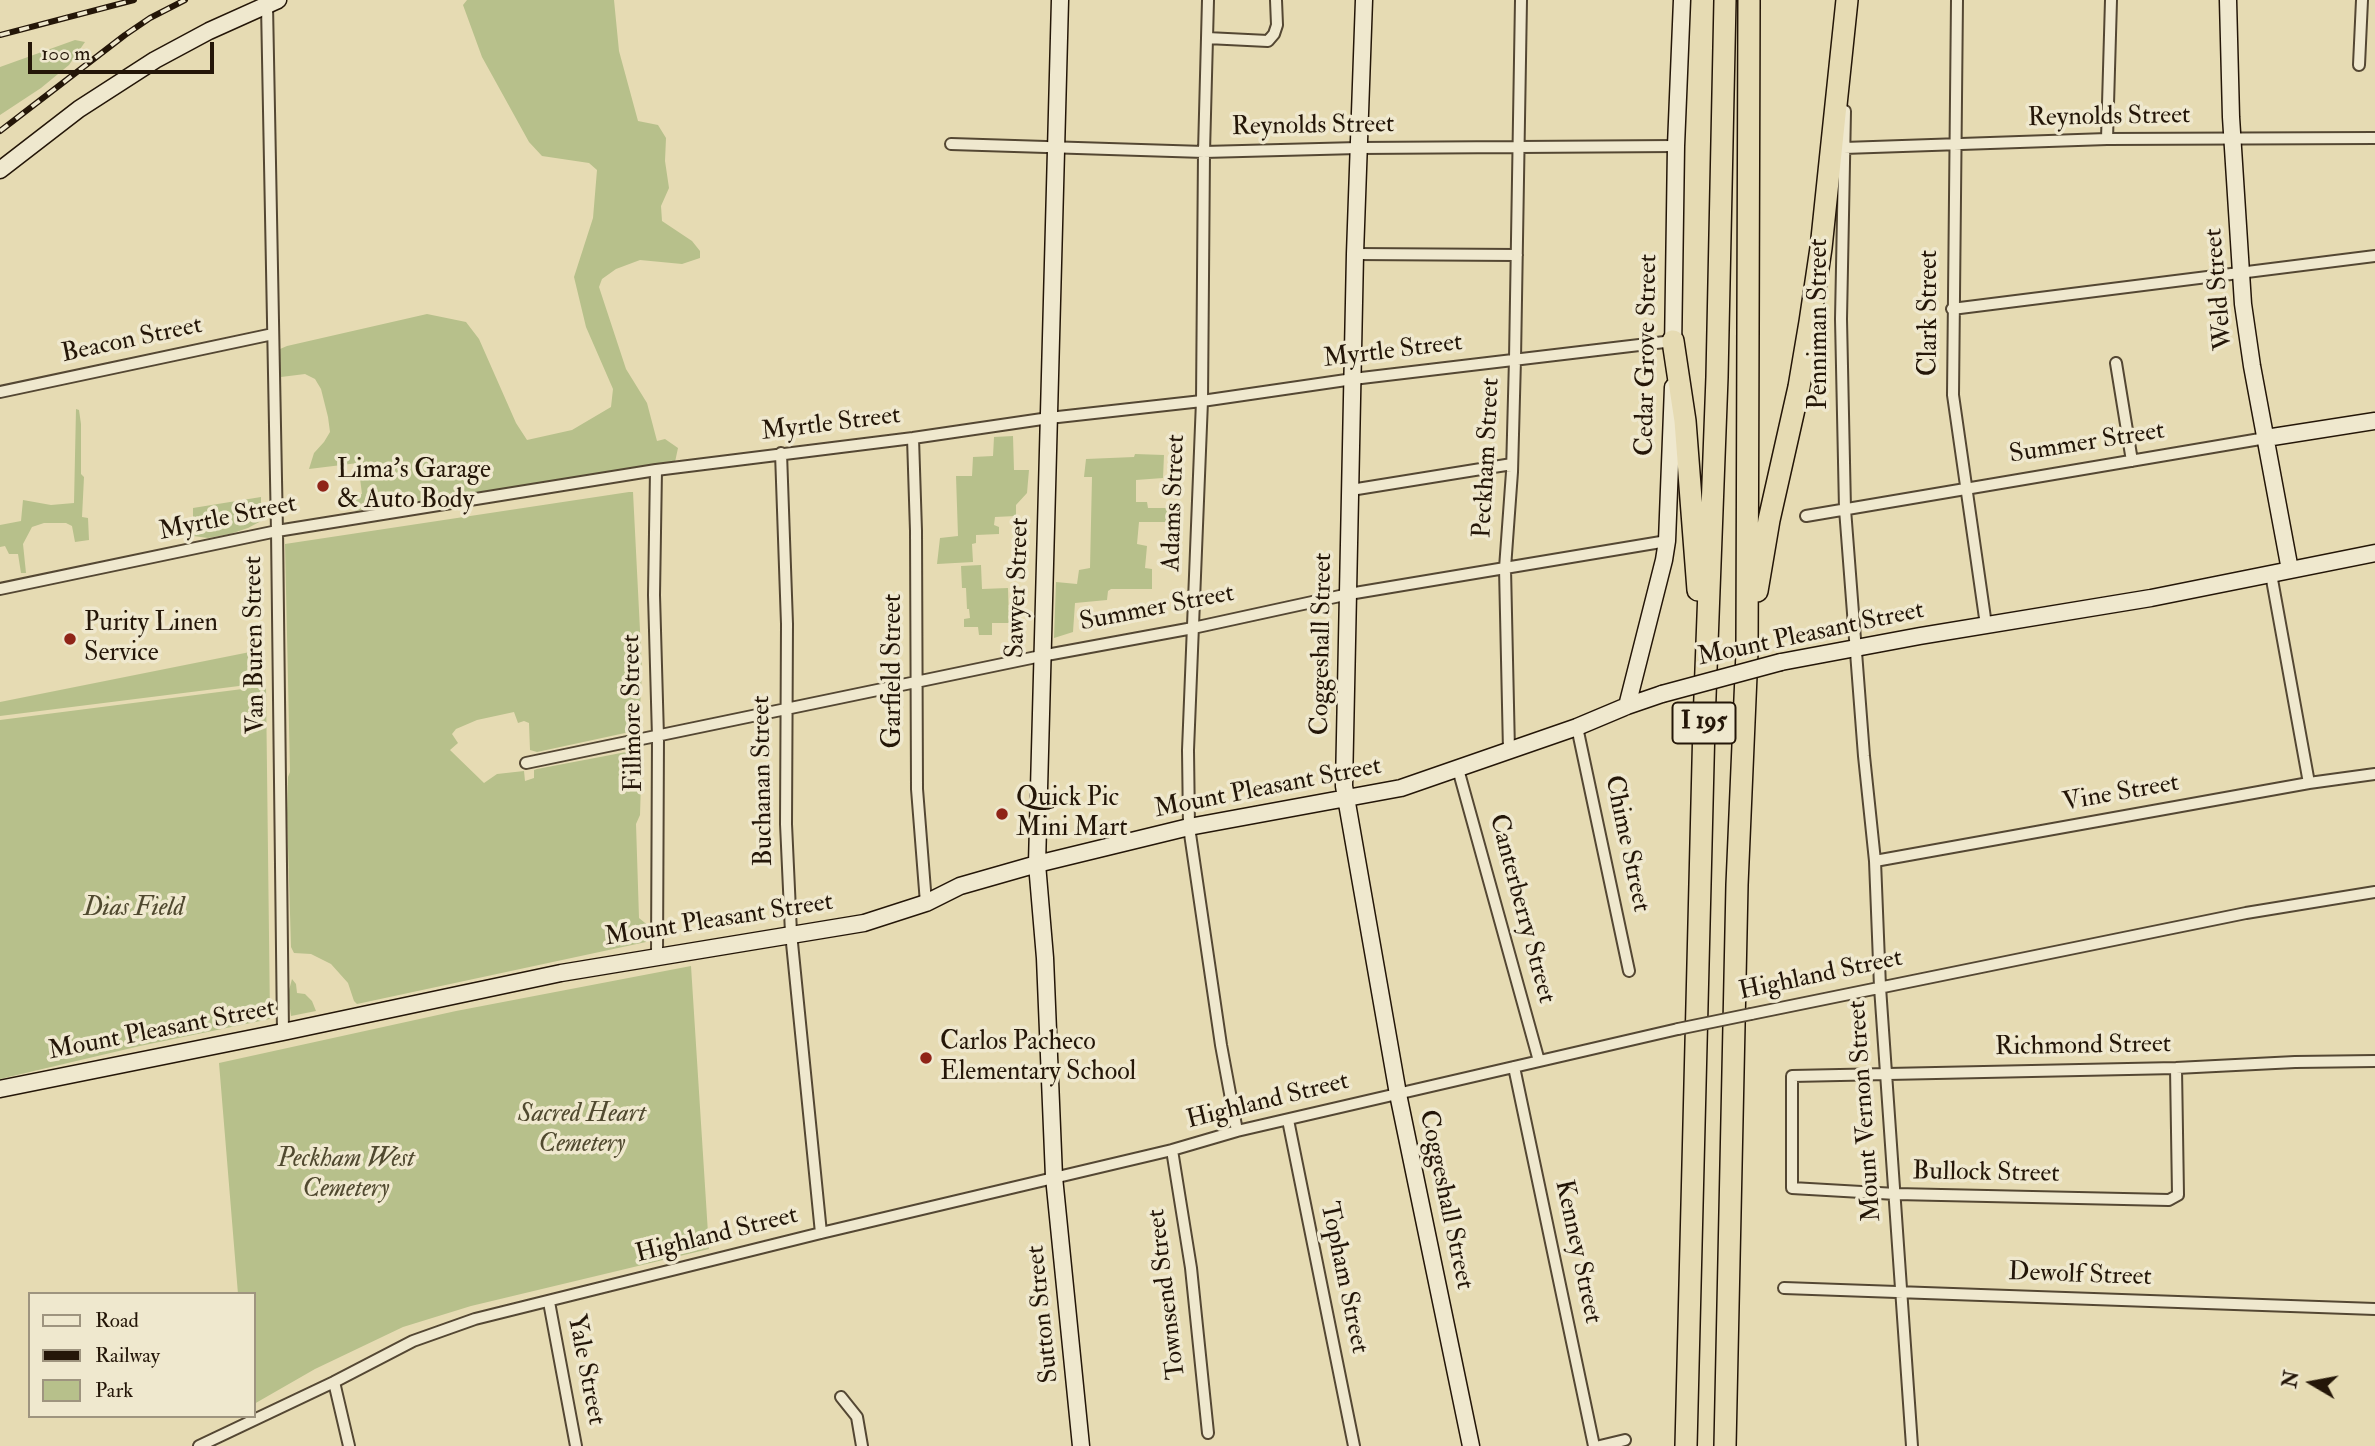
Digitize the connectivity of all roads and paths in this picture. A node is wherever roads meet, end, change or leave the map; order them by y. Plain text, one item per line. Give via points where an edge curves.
1 (1060, 0) edge
2 (1209, 0) edge
3 (1276, 0) edge
4 (1364, 0) edge
5 (1521, 0) edge
6 (1682, 0) edge
7 (1725, 0) edge
8 (1749, 0) edge
9 (1847, 0) edge
10 (1957, 0) edge
11 (2111, 0) edge
12 (2228, 0) edge
13 (2362, 0) edge
14 (273, 3) edge
15 (1207, 38) junction
16 (2359, 65) dead end
17 (2375, 138) edge
18 (2107, 139) junction
19 (2232, 140) junction
20 (951, 144) dead end
21 (1954, 144) junction
22 (1676, 146) junction
23 (1056, 147) junction
24 (1358, 148) junction
25 (1520, 148) junction
26 (1844, 148) junction
27 (1203, 152) junction
28 (0, 170) edge
29 (1355, 254) junction
30 (1517, 255) junction
31 (2375, 256) edge
32 (2241, 274) junction
33 (1952, 309) junction
34 (273, 334) junction
35 (1673, 341) junction
36 (1515, 359) junction
37 (2116, 363) dead end
38 (1353, 379) junction
39 (0, 392) edge
40 (1202, 401) junction
41 (1049, 418) junction
42 (2375, 421) edge
43 (913, 438) junction
44 (2266, 438) junction
45 (781, 453) junction
46 (2132, 461) junction
47 (1512, 464) junction
48 (656, 470) junction
49 (1967, 488) junction
50 (1351, 490) junction
51 (1845, 509) junction
52 (1806, 516) dead end
53 (277, 531) junction
54 (1667, 541) junction
55 (2375, 553) edge
56 (1505, 568) junction
57 (2290, 570) junction
58 (2272, 574) junction
59 (0, 589) edge
60 (1349, 594) junction
61 (1986, 625) junction
62 (1193, 628) junction
63 (1855, 648) junction
64 (1747, 652) junction
65 (1041, 656) junction
66 (1706, 663) junction
67 (918, 682) junction
68 (1627, 706) junction
69 (785, 708) junction
70 (1577, 727) junction
71 (658, 737) junction
72 (1509, 751) junction
73 (526, 763) dead end
74 (1458, 769) junction
75 (2375, 774) edge
76 (2309, 783) junction
77 (1346, 800) junction
78 (1189, 827) junction
79 (1875, 861) junction
80 (1037, 864) junction
81 (2375, 892) edge
82 (926, 903) junction
83 (791, 933) junction
84 (657, 955) junction
85 (1629, 971) dead end
86 (1880, 987) junction
87 (283, 1032) junction
88 (1539, 1061) junction
89 (2375, 1061) edge
90 (1514, 1067) junction
91 (2176, 1068) junction
92 (1886, 1074) junction
93 (0, 1089) edge
94 (1398, 1094) junction
95 (1287, 1120) junction
96 (1237, 1131) junction
97 (1172, 1150) junction
98 (1054, 1177) junction
99 (1793, 1188) joint
100 (1895, 1194) junction
101 (821, 1233) junction
102 (1784, 1289) dead end
103 (1901, 1293) junction
104 (549, 1302) junction
105 (2375, 1309) edge
106 (334, 1382) junction
107 (841, 1397) dead end
108 (1208, 1433) dead end
109 (1625, 1440) dead end
110 (199, 1446) edge
111 (349, 1446) edge
112 (576, 1446) edge
113 (862, 1446) edge
114 (1082, 1446) edge
115 (1354, 1446) edge
116 (1471, 1446) edge
117 (1594, 1446) edge
118 (1600, 1446) edge
119 (1686, 1446) edge
120 (1725, 1446) edge
121 (1912, 1446) edge

1 - 23 main road, Sawyer Street
2 - 15 street, Adams Street
3 - 15 street via 1277,25 1268,41
4 - 24 main road, Coggeshall Street
5 - 25 street, Peckham Street
6 - 22 main road, Cedar Grove Street
7 - 66 highway, I 195
8 - 64 highway, I 195
9 - 26 street, Penniman Street
9 - 64 highway via 1810,322
10 - 21 street, Clark Street
11 - 18 street
12 - 19 main road, Weld Street
13 - 16 street
14 - 28 main road via 180,46 130,76
14 - 34 street, Van Buren Street
15 - 27 street, Adams Street
17 - 19 street, Reynolds Street
18 - 19 street, Reynolds Street
18 - 21 street, Reynolds Street
19 - 32 main road, Weld Street
20 - 23 street, Reynolds Street
21 - 26 street, Reynolds Street
21 - 33 street, Clark Street
22 - 25 street, Reynolds Street
22 - 35 main road, Cedar Grove Street
23 - 27 street, Reynolds Street
23 - 41 main road, Sawyer Street
24 - 25 street, Reynolds Street
24 - 27 street, Reynolds Street
24 - 29 main road, Coggeshall Street
25 - 30 street, Peckham Street
26 - 51 street, Penniman Street
27 - 40 street, Adams Street
29 - 30 street
29 - 38 main road, Coggeshall Street
30 - 36 street, Peckham Street
31 - 32 street
32 - 33 street
32 - 44 main road, Weld Street via 2248,345
33 - 49 street, Clark Street via 1953,395
34 - 39 street, Beacon Street
34 - 53 street, Van Buren Street
35 - 36 street, Myrtle Street
35 - 54 main road, Cedar Grove Street
35 - 66 highway via 1693,498
36 - 38 street, Myrtle Street
36 - 47 street, Peckham Street
37 - 46 street
38 - 40 street, Myrtle Street
38 - 50 main road, Coggeshall Street
40 - 41 street, Myrtle Street
40 - 62 street, Adams Street
41 - 43 street, Myrtle Street
41 - 65 main road, Sawyer Street
42 - 44 main road, Summer Street
43 - 45 street, Myrtle Street
43 - 67 street, Garfield Street
44 - 46 street, Summer Street
44 - 57 main road, Weld Street
45 - 48 street, Myrtle Street
45 - 69 street, Buchanan Street
46 - 49 street, Summer Street
47 - 50 street
47 - 56 street, Peckham Street
48 - 53 street, Myrtle Street
48 - 71 street, Fillmore Street
49 - 51 street, Summer Street
49 - 61 street, Clark Street
50 - 60 main road, Coggeshall Street
51 - 52 street, Summer Street
51 - 63 street, Penniman Street
53 - 59 street, Myrtle Street
53 - 87 street, Van Buren Street
54 - 56 street, Summer Street
54 - 68 main road, Cedar Grove Street
55 - 57 main road, Mount Pleasant Street
56 - 60 street, Summer Street
56 - 72 street, Peckham Street
57 - 58 main road, Mount Pleasant Street
58 - 61 main road, Mount Pleasant Street
58 - 76 street
60 - 62 street, Summer Street
60 - 77 main road, Coggeshall Street
61 - 63 main road, Mount Pleasant Street
62 - 65 street, Summer Street
62 - 78 street, Adams Street
63 - 68 main road, Mount Pleasant Street, bridge via 1781,662
63 - 79 street, Mount Vernon Street
64 - 120 highway, I 195
65 - 67 street, Summer Street
65 - 80 main road, Sawyer Street
66 - 119 highway, I 195
67 - 69 street, Summer Street
67 - 82 street, Garfield Street via 918,789
68 - 70 main road, Mount Pleasant Street
69 - 71 street, Summer Street
69 - 83 street, Buchanan Street
70 - 72 main road, Mount Pleasant Street
70 - 85 street, Chime Street
71 - 73 street, Summer Street
71 - 84 street, Fillmore Street
72 - 74 main road, Mount Pleasant Street
74 - 77 main road, Mount Pleasant Street
74 - 88 street, Canterberry Street
75 - 76 street, Vine Street
76 - 79 street, Vine Street
77 - 78 main road, Mount Pleasant Street
77 - 94 main road, Coggeshall Street
78 - 80 main road, Mount Pleasant Street
78 - 96 street, Adams Street
79 - 86 street, Mount Vernon Street
80 - 82 main road, Mount Pleasant Street via 960,886
80 - 98 main road, Sawyer Street
81 - 86 street, Highland Street via 2246,913
82 - 83 main road, Mount Pleasant Street via 864,923
83 - 84 main road, Mount Pleasant Street
83 - 101 street, Buchanan Street
84 - 87 main road, Mount Pleasant Street
86 - 88 street, Highland Street, bridge
86 - 92 street, Mount Vernon Street
87 - 93 main road, Mount Pleasant Street
88 - 90 street, Highland Street
89 - 91 street, Richmond Street
90 - 94 street, Highland Street
90 - 117 street, Kenney Street
91 - 92 street, Richmond Street
91 - 100 street, Bullock Street via 2178,1195 2169,1200
92 - 99 street, Richmond Street via 1792,1076
92 - 100 street, Mount Vernon Street
94 - 95 street, Highland Street
94 - 116 main road, Coggeshall Street
95 - 96 street, Highland Street
95 - 115 street, Topham Street
96 - 97 street, Highland Street
97 - 98 street, Highland Street
97 - 108 street, Townsend Street via 1191,1268
98 - 101 street, Highland Street
98 - 114 main road, Sutton Street
99 - 100 street, Bullock Street
100 - 103 street, Mount Vernon Street
101 - 104 street, Highland Street
102 - 103 street, Dewolf Street
103 - 105 street, Dewolf Street
103 - 121 street, Mount Vernon Street
104 - 106 street, Highland Street via 439,1331
104 - 112 street, Yale Street
106 - 110 street, Highland Street
106 - 111 street
107 - 113 street via 857,1418
109 - 118 street

